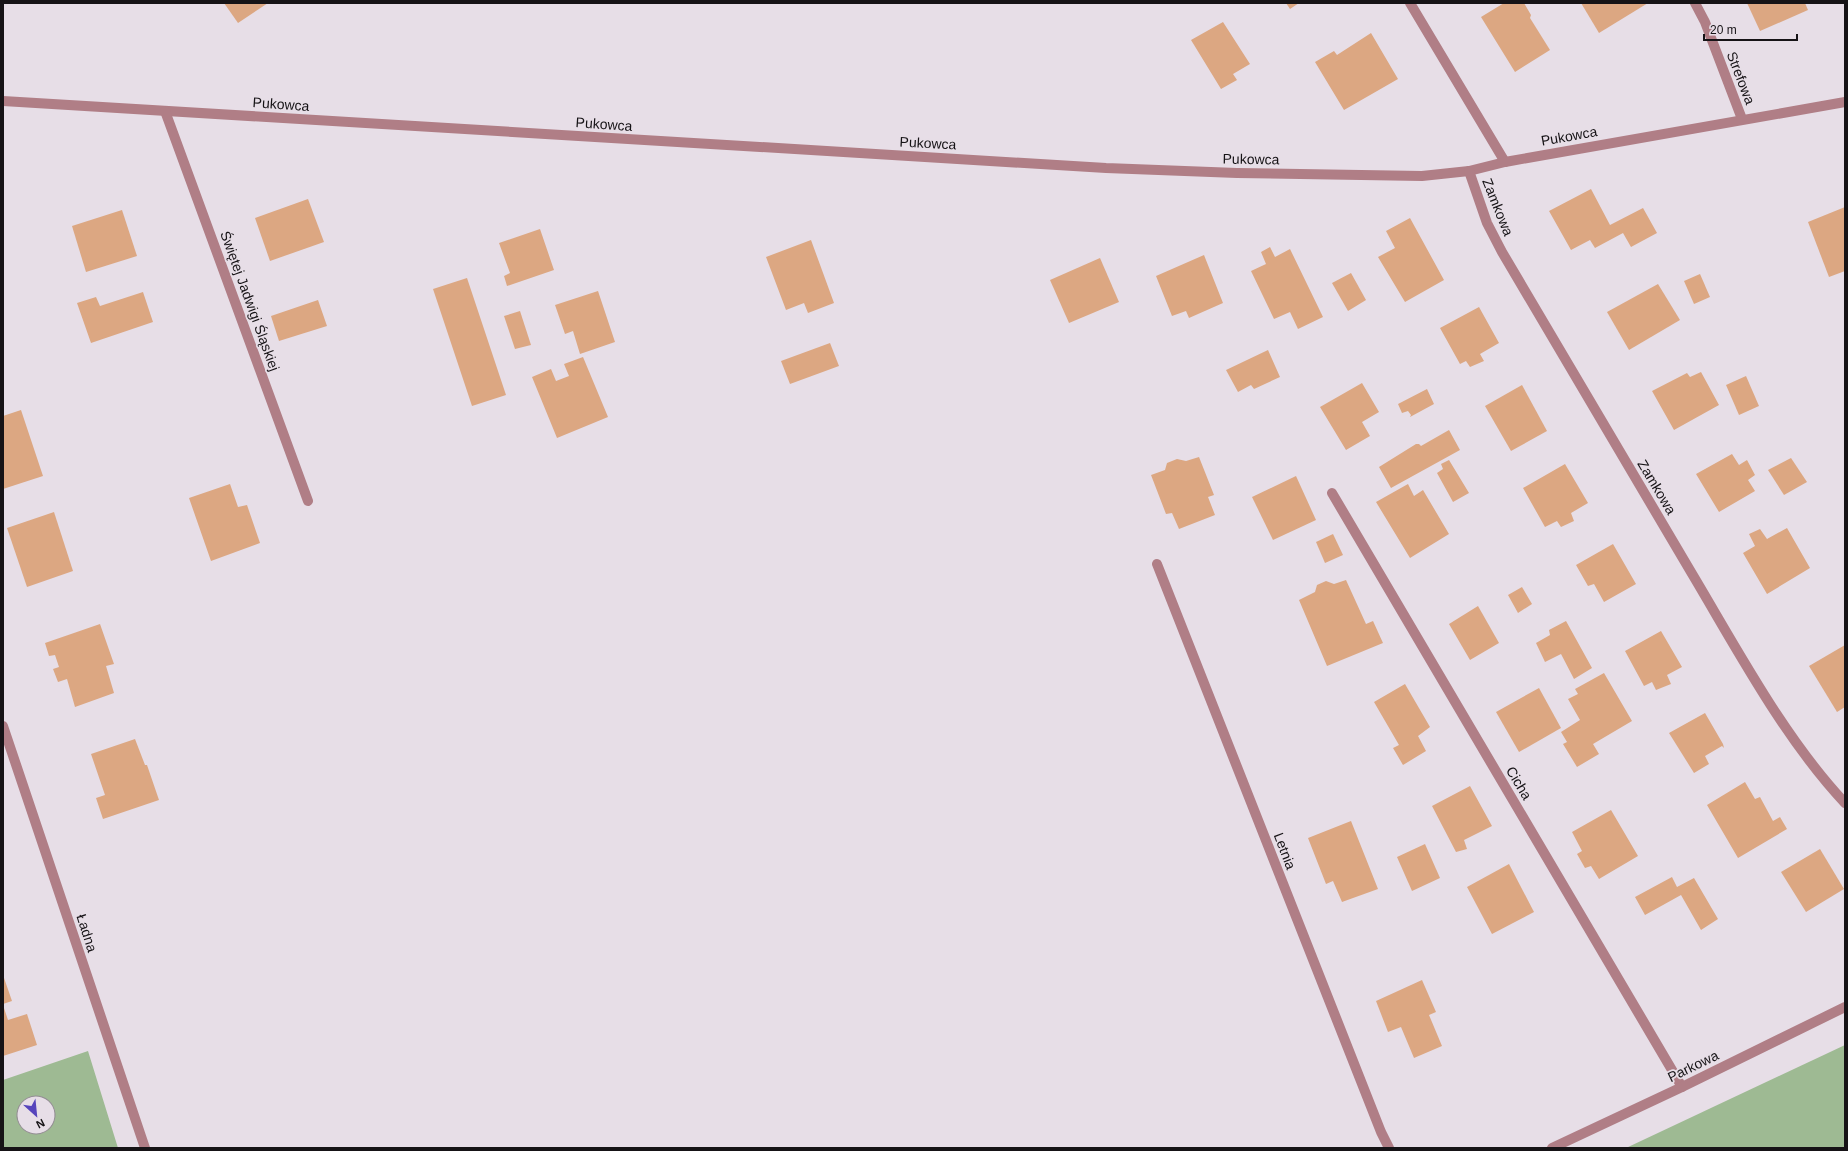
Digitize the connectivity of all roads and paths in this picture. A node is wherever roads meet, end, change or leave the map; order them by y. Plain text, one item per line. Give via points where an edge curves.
1 (1410, 3) edge
2 (1695, 3) edge
3 (3, 101) edge
4 (1845, 102) edge
5 (165, 111) junction
6 (1742, 119) junction
7 (1505, 162) junction
8 (1469, 171) junction
9 (1332, 494) dead end
10 (308, 501) dead end
11 (1157, 564) dead end
12 (3, 726) edge
13 (1845, 803) edge
14 (1845, 1007) edge
15 (1682, 1087) junction
16 (145, 1148) edge
17 (1389, 1148) edge
18 (1552, 1148) edge

1 - 7 street
2 - 6 street, Strefowa
3 - 5 street, Pukowca
4 - 6 street, Pukowca
5 - 8 street, Pukowca via 1106,168 1422,176
5 - 10 street, Świętej Jadwigi Śląskiej
6 - 7 street, Pukowca
7 - 8 street, Pukowca
8 - 13 street, Zamkowa via 1486,223 1502,252 1741,657 1785,726
9 - 15 street, Cicha
11 - 17 street, Letnia via 1380,1132
12 - 16 street, Ładna
14 - 15 street, Parkowa
15 - 18 street, Parkowa

